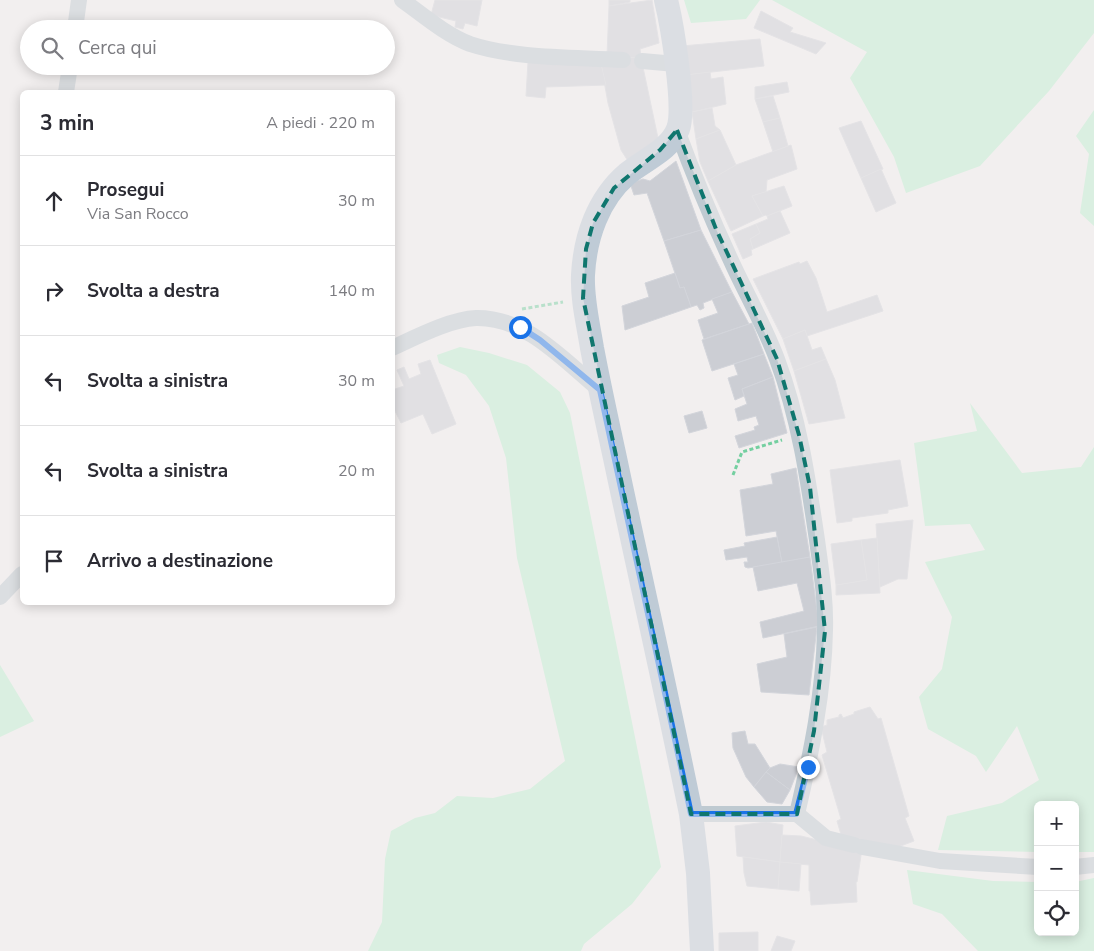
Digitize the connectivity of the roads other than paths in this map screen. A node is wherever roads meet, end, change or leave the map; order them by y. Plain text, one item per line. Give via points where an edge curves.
1 (80, 0) edge
2 (402, 0) edge
3 (666, 0) edge
4 (77, 20) edge
5 (623, 60) dead end
6 (642, 61) dead end
7 (676, 64) junction
8 (69, 75) edge
9 (66, 90) edge
10 (678, 130) junction
11 (395, 347) edge
12 (600, 390) junction
13 (20, 576) edge
14 (0, 597) edge
15 (691, 814) junction
16 (796, 814) junction
17 (1094, 865) edge
18 (1034, 867) edge
19 (1079, 867) edge
20 (702, 951) edge

1 - 4 street
2 - 5 street via 446,31 469,43 494,50
3 - 7 main road
6 - 7 street
7 - 10 main road via 681,117
8 - 9 street
10 - 12 main road via 660,150 626,175 602,204 593,223 586,250 583,298
10 - 16 street via 716,229 777,358 790,398 810,486 826,631 814,731
11 - 12 street via 446,325 475,318 499,320 520,327 540,340
12 - 15 main road
13 - 14 street
15 - 16 street
15 - 20 main road
16 - 18 street via 826,838 858,846 940,861
17 - 19 street

